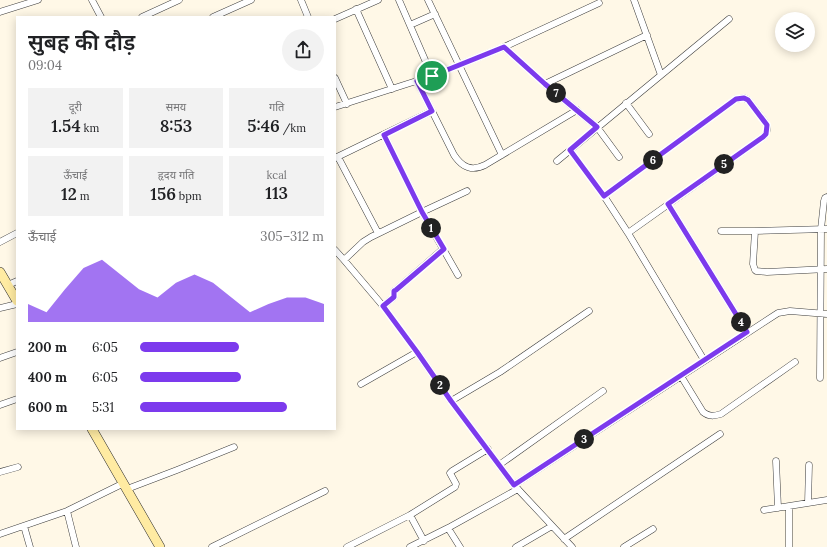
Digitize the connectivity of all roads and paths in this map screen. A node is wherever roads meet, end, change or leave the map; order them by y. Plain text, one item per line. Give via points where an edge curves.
1 (38, 0) edge
2 (92, 0) edge
3 (178, 0) edge
4 (251, 0) edge
5 (300, 0) edge
6 (378, 0) edge
7 (399, 0) edge
8 (428, 0) edge
9 (634, 0) edge
10 (599, 3) dead end
11 (356, 10) junction
12 (0, 12) edge
13 (435, 14) junction
14 (100, 16) edge
15 (144, 16) edge
16 (217, 16) edge
17 (308, 16) edge
18 (336, 19) edge
19 (729, 19) dead end
20 (410, 25) junction
21 (647, 35) junction
22 (504, 47) junction
23 (459, 64) junction
24 (661, 75) junction
25 (432, 76) junction
26 (336, 80) edge
27 (417, 81) junction
28 (545, 84) junction
29 (392, 89) junction
30 (347, 104) junction
31 (626, 104) junction
32 (336, 107) edge
33 (577, 110) junction
34 (432, 111) junction
35 (597, 127) junction
36 (649, 134) dead end
37 (384, 135) junction
38 (570, 150) junction
39 (502, 155) junction
40 (619, 157) dead end
41 (336, 158) edge
42 (557, 161) dead end
43 (467, 191) dead end
44 (604, 196) junction
45 (827, 197) edge
46 (668, 204) junction
47 (422, 212) junction
48 (824, 229) edge
49 (721, 231) dead end
50 (755, 231) junction
51 (378, 233) junction
52 (628, 233) junction
53 (16, 234) edge
54 (0, 242) edge
55 (444, 249) junction
56 (336, 251) edge
57 (344, 260) junction
58 (824, 269) edge
59 (0, 272) edge
60 (458, 275) dead end
61 (16, 281) edge
62 (8, 285) junction
63 (16, 299) edge
64 (16, 304) edge
65 (383, 306) junction
66 (0, 308) edge
67 (589, 311) dead end
68 (824, 314) edge
69 (747, 332) junction
70 (16, 352) edge
71 (417, 352) junction
72 (0, 358) edge
73 (704, 360) junction
74 (795, 362) dead end
75 (820, 363) junction
76 (827, 363) edge
77 (680, 376) junction
78 (820, 378) dead end
79 (361, 384) dead end
80 (603, 391) dead end
81 (16, 399) edge
82 (451, 401) junction
83 (0, 405) edge
84 (93, 430) edge
85 (720, 434) dead end
86 (234, 446) dead end
87 (488, 449) junction
88 (776, 460) dead end
89 (499, 465) junction
90 (809, 465) dead end
91 (18, 467) dead end
92 (0, 472) edge
93 (125, 486) junction
94 (516, 487) junction
95 (326, 491) dead end
96 (827, 500) edge
97 (808, 503) junction
98 (789, 507) junction
99 (778, 508) junction
100 (764, 510) dead end
101 (67, 511) junction
102 (410, 515) junction
103 (24, 526) junction
104 (552, 526) junction
105 (448, 528) junction
106 (654, 530) dead end
107 (0, 534) edge
108 (564, 539) junction
109 (424, 540) junction
110 (30, 547) edge
111 (76, 547) edge
112 (160, 547) edge
113 (212, 547) edge
114 (347, 547) edge
115 (410, 547) edge
116 (460, 547) edge
117 (516, 547) edge
118 (572, 547) edge
119 (624, 547) edge
120 (789, 547) edge

1 - 12 street
2 - 14 street
3 - 15 street
4 - 16 street
5 - 17 street
6 - 11 street
7 - 20 street
8 - 13 street
9 - 21 street
10 - 22 street
11 - 18 street
11 - 29 street
13 - 20 street
13 - 23 street
19 - 24 street
20 - 25 street
21 - 24 street
21 - 28 street
22 - 23 street
22 - 28 street
23 - 25 street
23 - 39 street
24 - 31 street
25 - 27 street
26 - 30 street
27 - 29 street
27 - 34 street
28 - 33 street
29 - 30 street
30 - 32 street
31 - 35 street
31 - 36 street
33 - 35 street
33 - 39 street
34 - 37 street
34 - 39 street via 454,155 464,166 479,168
35 - 38 street
35 - 40 street
37 - 41 street
37 - 47 street
38 - 42 street
38 - 44 street
41 - 51 street
43 - 47 street
44 - 46 street via 736,99 748,100 767,125 766,134
44 - 52 street
45 - 48 street via 824,201
46 - 52 street
46 - 69 street
47 - 51 street
47 - 55 street
48 - 50 street
48 - 58 street
49 - 50 street
50 - 58 street via 753,264 756,271
51 - 57 street via 363,242
52 - 73 street
53 - 54 street
55 - 60 street
55 - 65 street via 394,291 394,297
56 - 57 street
57 - 65 street
58 - 68 street
59 - 62 main road
61 - 62 street
62 - 63 main road
64 - 66 street
65 - 71 street
67 - 82 street via 500,372
68 - 69 street via 790,311 778,313
68 - 75 street
69 - 73 street
70 - 72 street
71 - 79 street
71 - 82 street
73 - 77 street
74 - 77 street via 721,414 711,416 703,412
75 - 76 street
75 - 78 street
77 - 94 street
80 - 89 street
81 - 83 street
82 - 87 street
84 - 93 main road
85 - 108 street
86 - 93 street via 177,470
87 - 89 street
87 - 102 street via 450,473 455,487
88 - 99 street
89 - 94 street
90 - 97 street
91 - 92 street
93 - 101 street
93 - 112 main road
94 - 104 street
94 - 105 street
95 - 113 street
96 - 97 street
97 - 98 street
98 - 99 street
98 - 120 street
99 - 100 street
101 - 103 street
101 - 111 street
102 - 109 street
102 - 114 street
103 - 107 street
103 - 110 street
104 - 108 street
104 - 117 street
105 - 109 street
105 - 116 street
106 - 119 street
108 - 118 street
109 - 115 street

